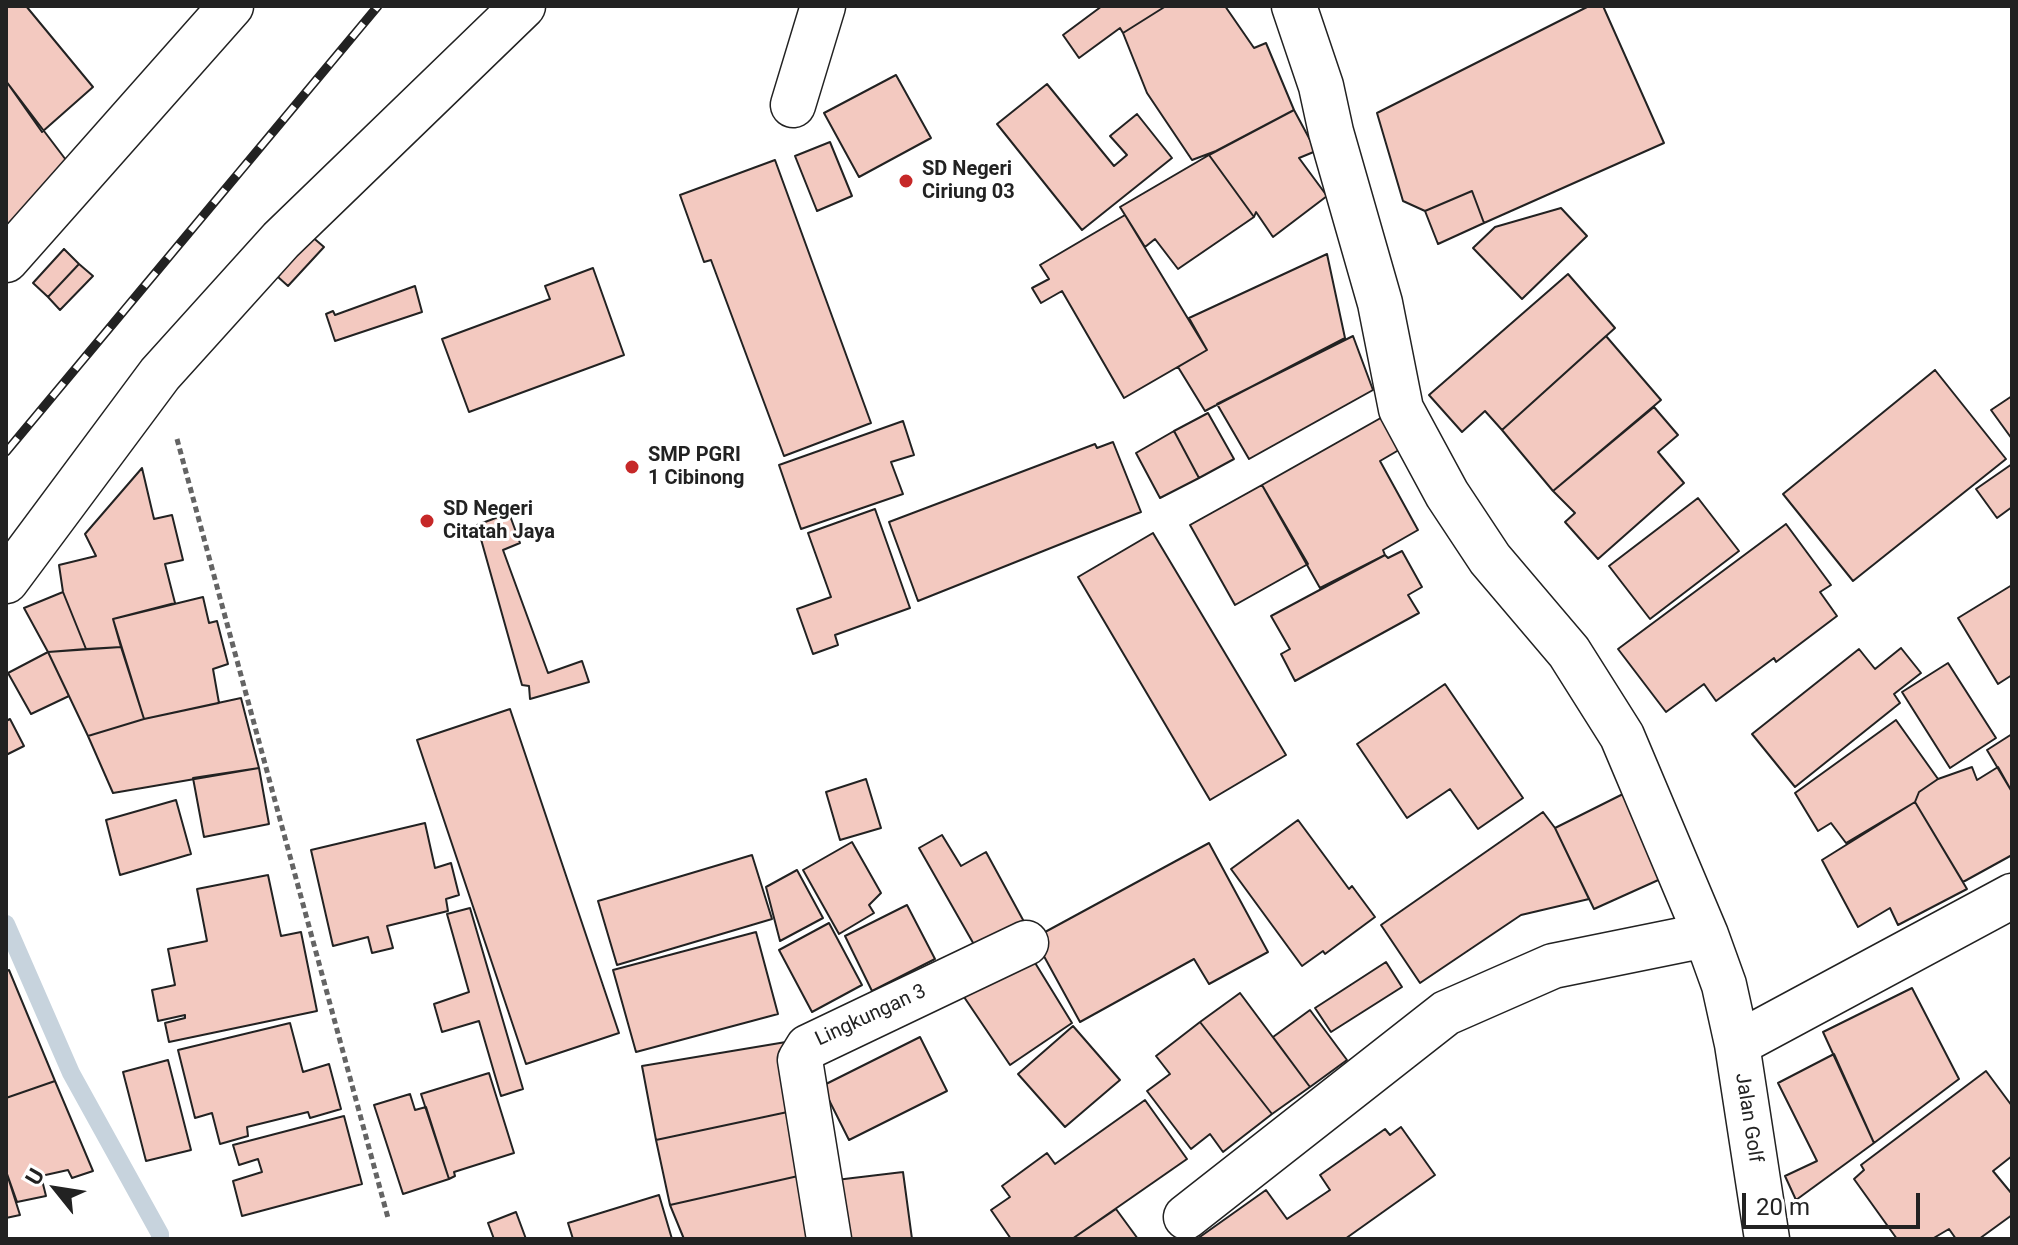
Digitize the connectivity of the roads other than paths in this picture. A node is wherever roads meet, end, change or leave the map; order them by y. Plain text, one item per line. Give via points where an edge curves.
1 (231, 6) edge
2 (523, 6) edge
3 (823, 6) edge
4 (1294, 6) edge
5 (793, 105) dead end
6 (6, 260) edge
7 (6, 581) edge
8 (2012, 896) edge
9 (1706, 935) junction
10 (1026, 943) dead end
11 (1737, 1044) junction
12 (1186, 1217) dead end
13 (829, 1239) edge
14 (1767, 1239) edge

1 - 6 street
2 - 7 street via 281,240 160,374
3 - 5 street
4 - 9 street, Jalan Golf via 1377,290 1401,409 1490,559 1569,652 1622,736
8 - 11 street
9 - 11 street, Jalan Golf
9 - 12 street via 1553,966 1446,1013
10 - 13 street, Lingkungan 3 via 808,1047 800,1060
11 - 14 street, Jalan Golf

